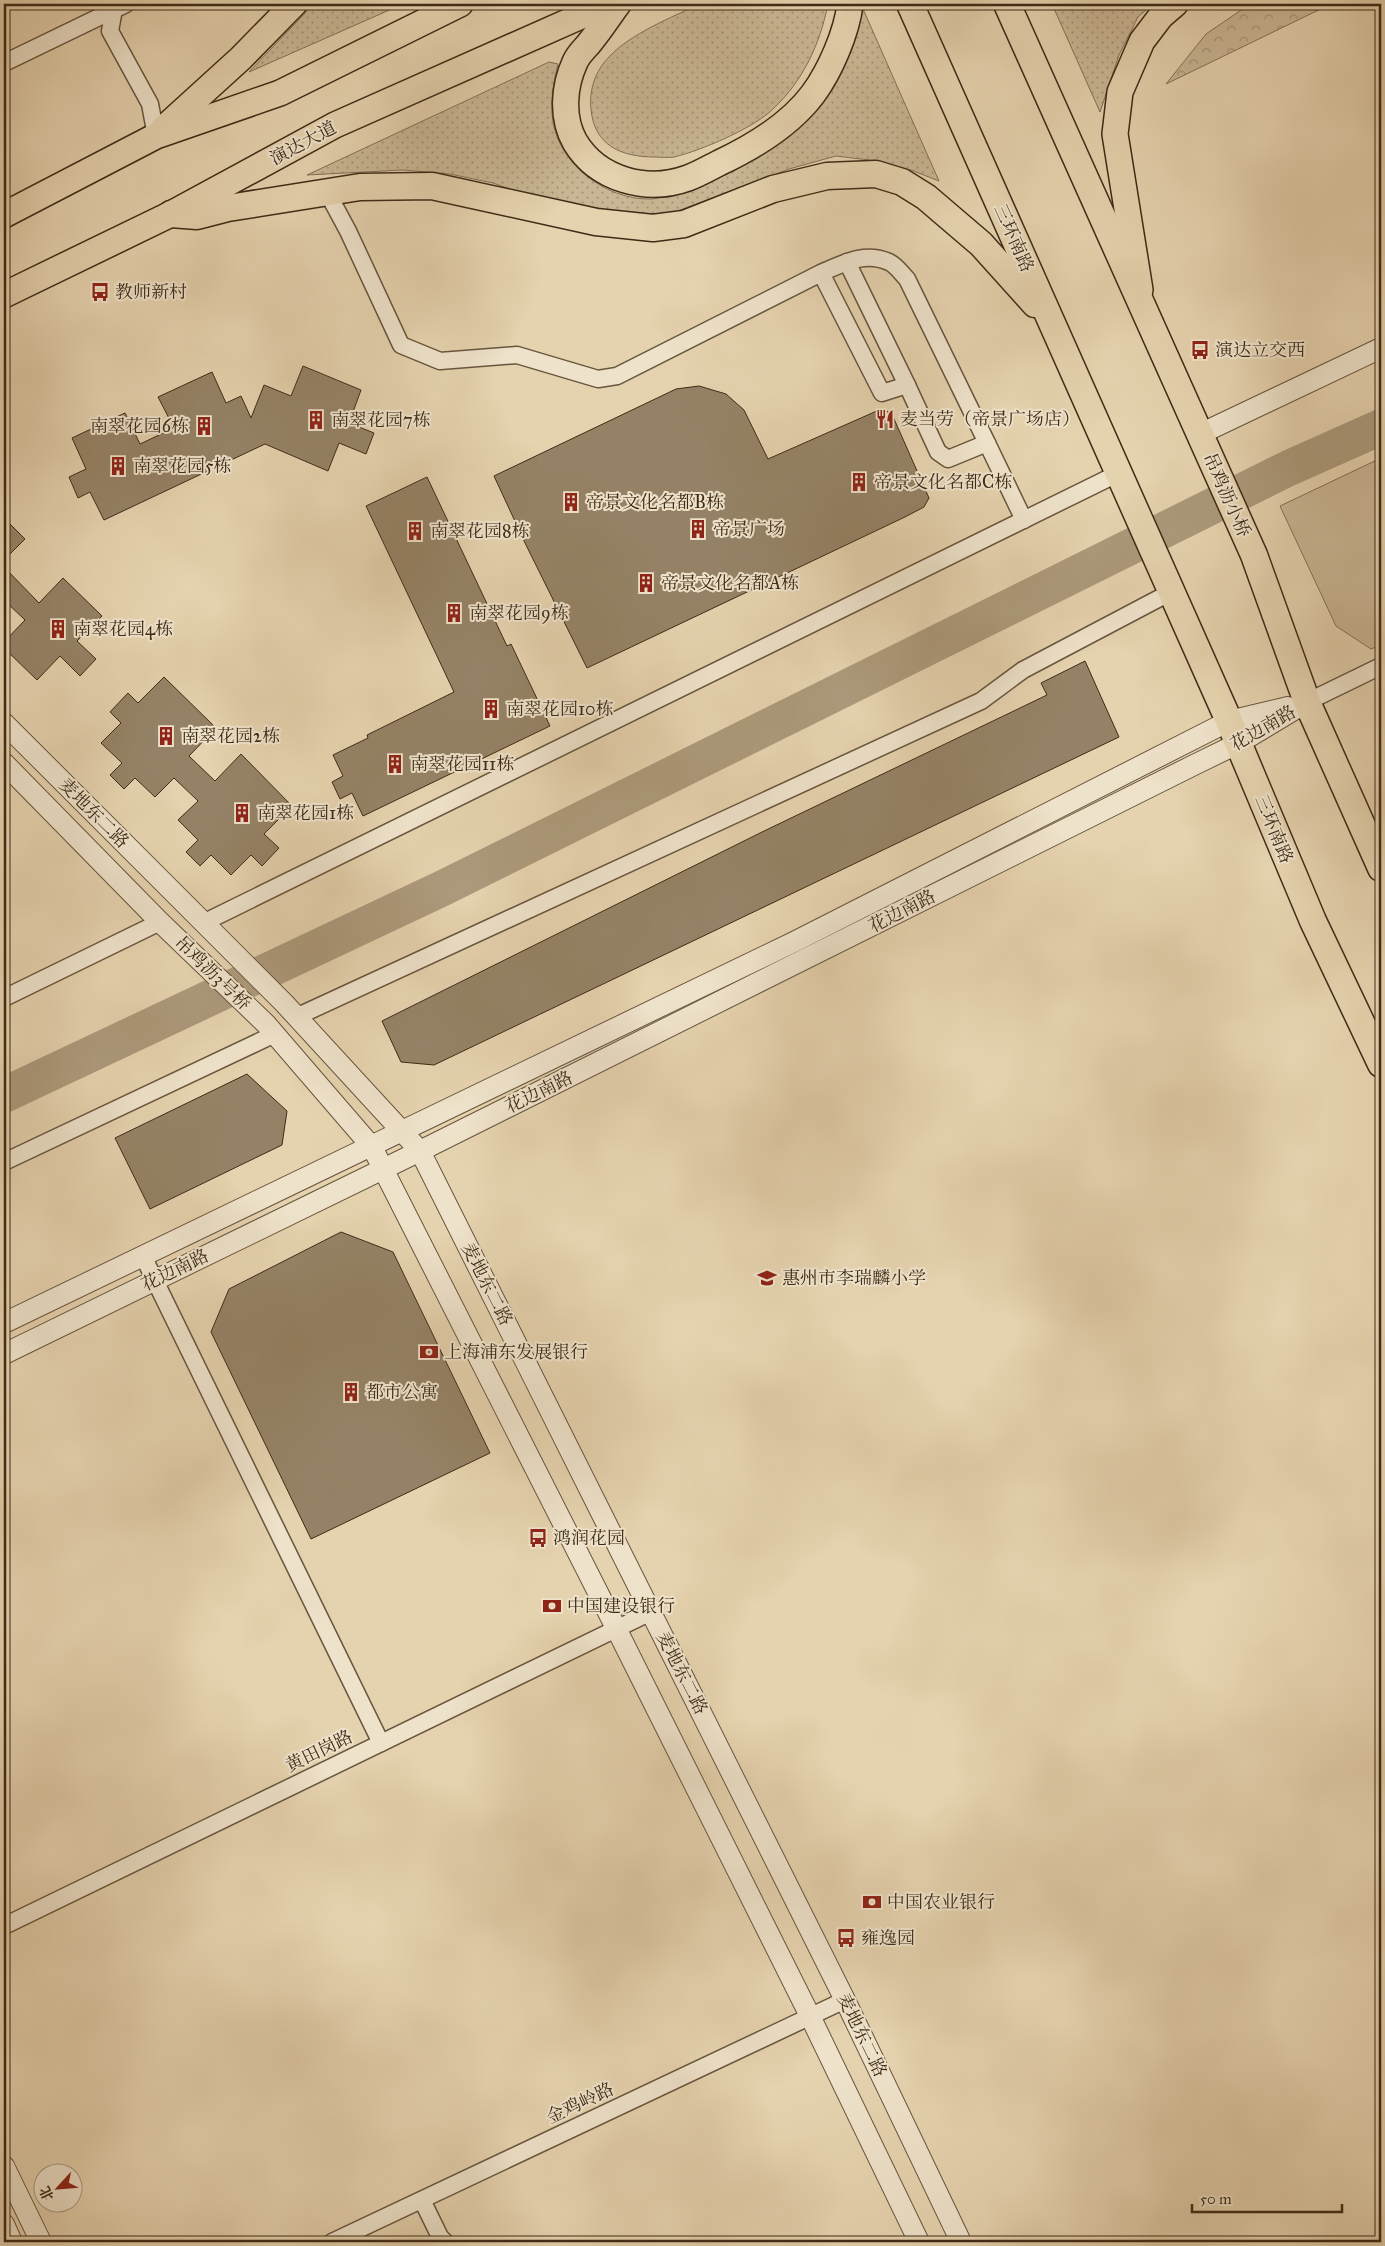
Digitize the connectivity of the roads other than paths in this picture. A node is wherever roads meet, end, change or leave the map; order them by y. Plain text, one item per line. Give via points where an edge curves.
1 (294, 4) edge
2 (460, 4) edge
3 (608, 4) edge
4 (618, 4) edge
5 (850, 4) edge
6 (910, 4) edge
7 (1007, 4) edge
8 (1175, 4) edge
9 (117, 6) edge
10 (4, 63) edge
11 (156, 136) junction
12 (327, 192) junction
13 (171, 214) junction
14 (4, 215) edge
15 (847, 262) junction
16 (822, 273) junction
17 (4, 295) edge
18 (1142, 305) junction
19 (1053, 325) junction
20 (1381, 348) edge
21 (907, 385) junction
22 (1200, 434) junction
23 (987, 443) junction
24 (1118, 473) junction
25 (1024, 520) junction
26 (1172, 592) junction
27 (1381, 666) edge
28 (1307, 702) junction
29 (4, 723) edge
30 (1234, 732) junction
31 (4, 763) edge
32 (1381, 868) edge
33 (183, 903) joint
34 (160, 922) junction
35 (203, 923) junction
36 (4, 998) edge
37 (290, 1010) junction
38 (271, 1029) junction
39 (1381, 1064) edge
40 (402, 1131) junction
41 (372, 1147) junction
42 (420, 1151) junction
43 (4, 1162) edge
44 (384, 1168) junction
45 (143, 1256) junction
46 (156, 1279) junction
47 (4, 1323) edge
48 (4, 1354) edge
49 (651, 1612) junction
50 (616, 1628) junction
51 (381, 1743) junction
52 (4, 1926) edge
53 (845, 2000) junction
54 (810, 2016) junction
55 (4, 2166) edge
56 (422, 2200) junction
57 (4, 2224) edge
58 (12, 2242) edge
59 (41, 2242) edge
60 (332, 2242) edge
61 (445, 2242) edge
62 (919, 2242) edge
63 (961, 2242) edge

1 - 11 main road
2 - 11 main road via 280,92
3 - 13 main road, 演达大道 via 335,125
4 - 5 main road via 574,63 566,88 566,115 582,153 598,167 615,178 639,184 664,184 688,178 736,155 790,117 813,94 829,65 846,28
6 - 19 highway, 三环南路
7 - 18 highway
8 - 18 main road via 1160,16 1142,42 1120,92 1115,134
9 - 10 street
9 - 11 street via 110,31 150,104
11 - 14 main road
12 - 13 highway via 197,216
12 - 16 street via 401,345 440,360 517,355 598,379 617,376
12 - 19 highway via 360,187 432,186 596,222 653,228 684,224 782,187 827,176 876,174 902,182 982,244
13 - 17 main road, 演达大道
15 - 16 street
15 - 21 street
15 - 23 street via 856,258 872,258 891,263 906,279
16 - 21 street via 882,393
18 - 22 highway
19 - 24 highway, 三环南路
20 - 22 street
21 - 23 street via 938,452 948,458
22 - 28 highway, 吊鸡沥小桥 via 1254,555
23 - 25 street
24 - 25 street
24 - 26 highway
25 - 35 street
26 - 30 highway, 三环南路
26 - 37 street via 1024,670 981,701
27 - 28 street
28 - 30 street, 花边南路
28 - 32 highway
29 - 33 street, 麦地东二路
30 - 39 highway, 三环南路 via 1313,922
30 - 40 street, 花边南路
30 - 42 street, 花边南路
31 - 34 street, 麦地东二路
33 - 35 street, 吊鸡沥3号桥
34 - 36 street
34 - 38 street, 吊鸡沥3号桥
35 - 37 street, 吊鸡沥3号桥
37 - 40 street, 麦地东二路
38 - 41 street
38 - 43 street
40 - 41 street, 花边南路
40 - 42 street, 麦地东二路
41 - 44 street
41 - 45 street, 花边南路
42 - 44 street, 花边南路
42 - 49 street, 麦地东二路
44 - 46 street, 花边南路
44 - 50 street
45 - 46 street
45 - 47 street, 花边南路
46 - 48 street, 花边南路
46 - 51 street
49 - 50 street, 黄田岗路
49 - 53 street, 麦地东二路
50 - 51 street, 黄田岗路
50 - 54 street
51 - 52 street, 黄田岗路
53 - 54 street, 金鸡岭路
53 - 63 street, 麦地东二路
54 - 56 street, 金鸡岭路
54 - 62 street
55 - 59 street
56 - 60 street, 金鸡岭路
56 - 61 street
57 - 58 street

